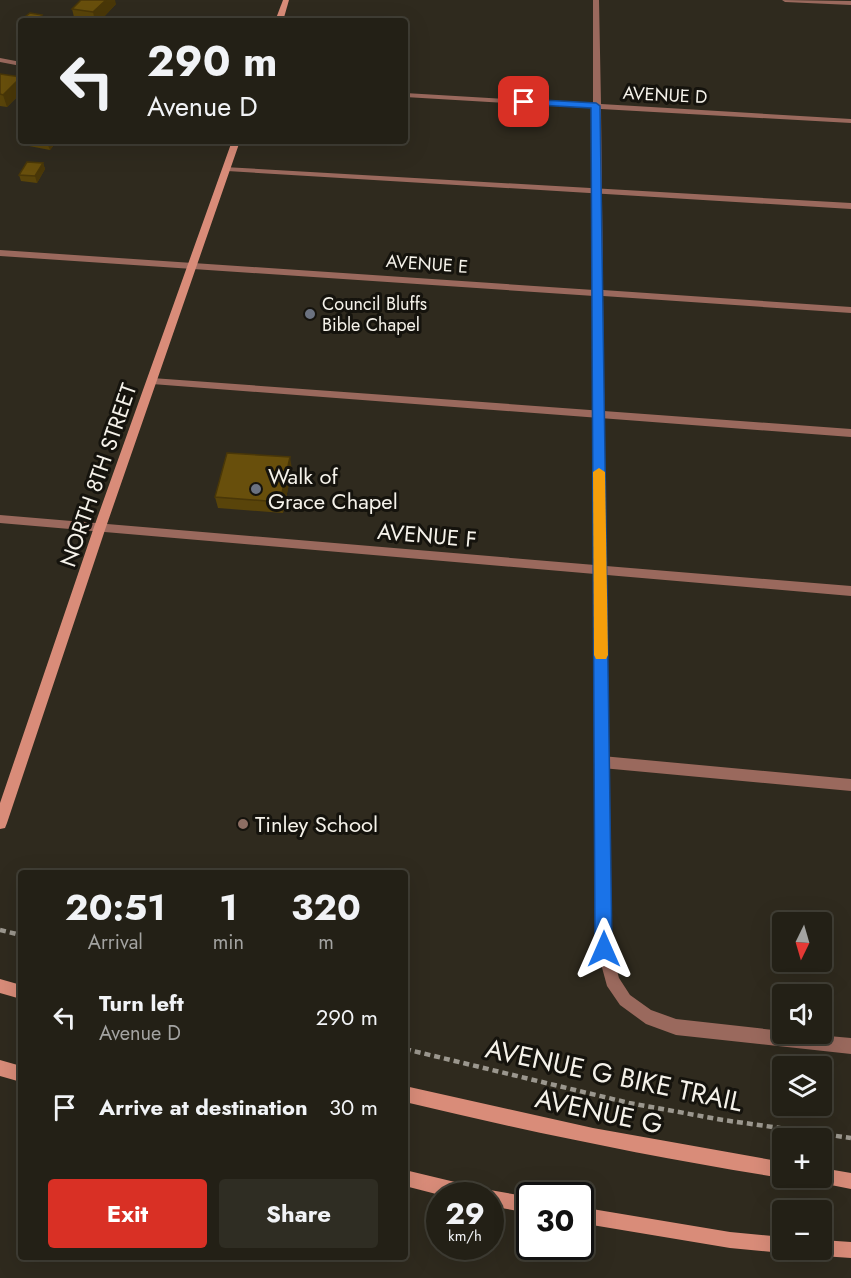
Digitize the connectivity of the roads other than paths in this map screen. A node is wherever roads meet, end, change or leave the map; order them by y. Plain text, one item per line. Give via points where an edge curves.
1 (286, 0) edge
2 (596, 0) edge
3 (785, 0) edge
4 (851, 3) edge
5 (280, 18) edge
6 (0, 60) edge
7 (18, 63) edge
8 (408, 95) edge
9 (596, 106) junction
10 (851, 121) edge
11 (235, 144) edge
12 (227, 169) junction
13 (597, 191) junction
14 (851, 206) edge
15 (0, 253) edge
16 (193, 265) junction
17 (598, 293) junction
18 (851, 310) edge
19 (152, 381) junction
20 (598, 414) junction
21 (851, 433) edge
22 (0, 519) edge
23 (100, 527) junction
24 (600, 570) junction
25 (851, 591) edge
26 (602, 762) junction
27 (851, 785) edge
28 (0, 823) edge
29 (0, 986) edge
30 (18, 991) edge
31 (851, 1046) edge
32 (0, 1068) edge
33 (18, 1073) edge
34 (408, 1095) edge
35 (772, 1168) edge
36 (832, 1178) edge
37 (408, 1179) edge
38 (851, 1181) edge
39 (426, 1183) edge
40 (594, 1217) edge
41 (772, 1244) edge
42 (832, 1249) edge
43 (851, 1250) edge

1 - 5 main road
2 - 9 street
3 - 4 street
6 - 7 street
8 - 9 street, AVENUE D
9 - 10 street, AVENUE D
9 - 13 street
11 - 12 main road, NORTH 8TH STREET
12 - 13 street
12 - 16 main road, NORTH 8TH STREET
13 - 14 street
13 - 17 street
15 - 16 street, AVENUE E
16 - 17 street, AVENUE E
16 - 19 main road, NORTH 8TH STREET
17 - 18 street, AVENUE E
17 - 20 street
19 - 20 street
19 - 23 main road, NORTH 8TH STREET
20 - 21 street
20 - 24 street
22 - 23 street, AVENUE F
23 - 24 street, AVENUE F
23 - 28 main road, NORTH 8TH STREET
24 - 25 street, AVENUE F
24 - 26 street
26 - 27 street
26 - 31 street via 604,949 612,981 625,1000 646,1016 676,1027
29 - 30 main road
32 - 33 main road
34 - 35 main road, AVENUE G via 701,1158
36 - 38 main road
37 - 39 main road
40 - 41 main road
42 - 43 main road

